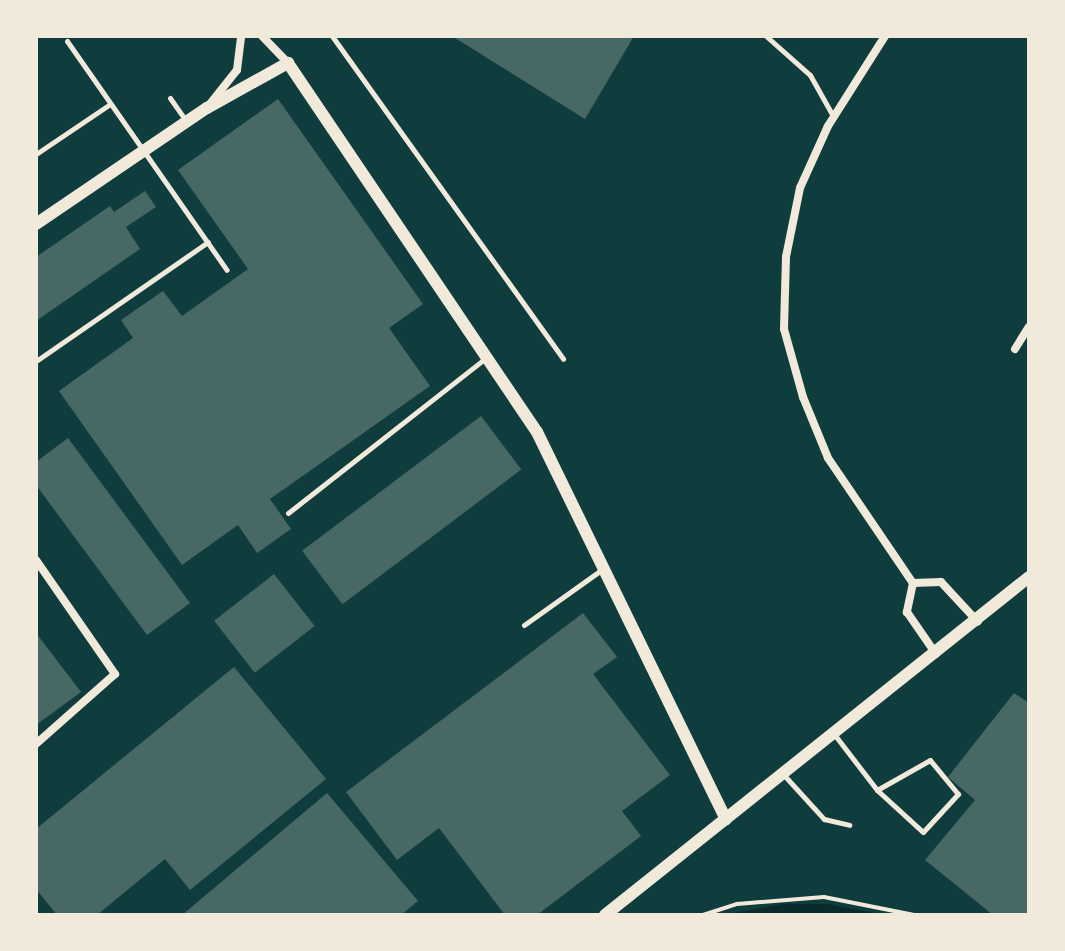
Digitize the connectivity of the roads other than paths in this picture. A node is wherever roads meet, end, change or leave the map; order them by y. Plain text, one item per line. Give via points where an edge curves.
1 (241, 36) edge
2 (262, 36) edge
3 (332, 36) edge
4 (766, 36) edge
5 (885, 36) edge
6 (67, 41) dead end
7 (288, 63) junction
8 (170, 98) dead end
9 (110, 104) junction
10 (207, 108) junction
11 (833, 117) junction
12 (187, 122) junction
13 (142, 152) junction
14 (36, 154) edge
15 (36, 224) edge
16 (208, 242) junction
17 (227, 270) dead end
18 (1029, 327) edge
19 (1015, 349) dead end
20 (487, 357) junction
21 (563, 359) dead end
22 (36, 361) edge
23 (288, 513) dead end
24 (36, 560) edge
25 (604, 567) junction
26 (1029, 577) edge
27 (913, 583) junction
28 (978, 622) junction
29 (524, 625) dead end
30 (936, 654) junction
31 (834, 734) junction
32 (36, 744) edge
33 (783, 774) junction
34 (877, 790) junction
35 (726, 819) junction
36 (849, 825) dead end
37 (605, 915) edge

1 - 10 street via 237,70
2 - 7 street
3 - 21 lane
4 - 11 lane via 810,75
5 - 11 street
6 - 9 lane
7 - 10 street
7 - 20 street
8 - 12 lane
9 - 13 lane
9 - 14 lane
10 - 12 street
11 - 27 street via 800,188 786,257 784,329 828,458
12 - 13 street
13 - 15 street
13 - 16 lane
16 - 17 lane
16 - 22 lane
18 - 19 street
20 - 23 lane
20 - 25 street via 537,432
24 - 32 street via 115,674
25 - 29 lane
25 - 35 street
26 - 28 street
27 - 28 street via 941,582
27 - 30 street via 907,612
28 - 30 street
30 - 31 street
31 - 33 street
31 - 34 lane
33 - 35 street
33 - 36 lane via 824,819
34 - 34 lane via 930,760 958,794 923,832
35 - 37 street

